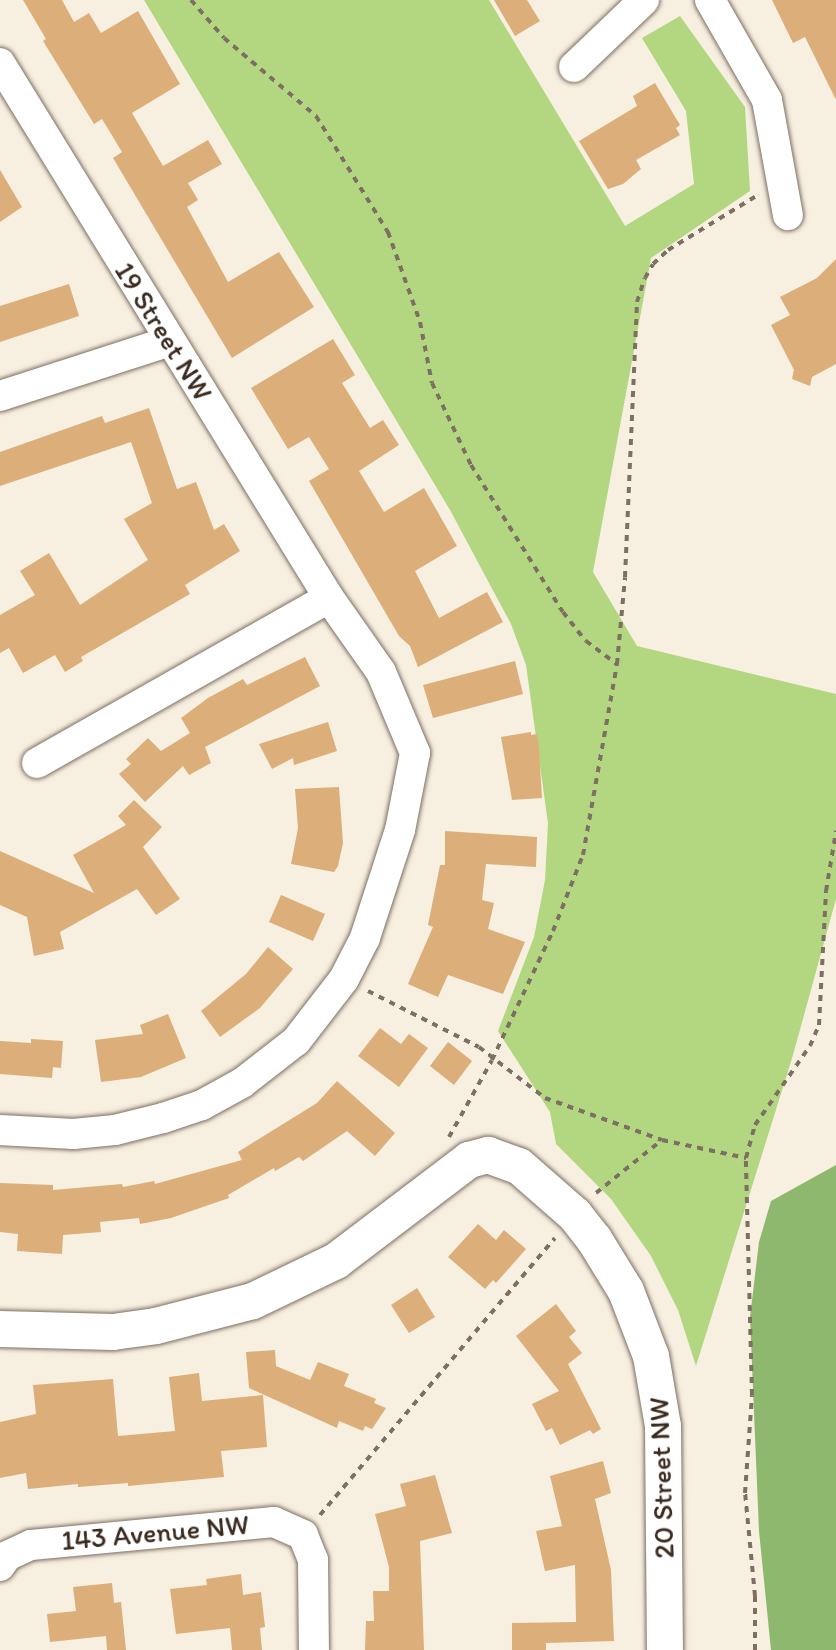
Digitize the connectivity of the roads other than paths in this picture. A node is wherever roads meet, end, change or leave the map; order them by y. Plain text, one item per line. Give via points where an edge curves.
1 (644, 0) edge
2 (710, 0) edge
3 (0, 63) edge
4 (574, 67) dead end
5 (788, 215) dead end
6 (170, 341) junction
7 (0, 396) edge
8 (329, 598) junction
9 (37, 763) dead end
10 (0, 1130) edge
11 (0, 1329) edge
12 (4, 1561) edge
13 (314, 1650) edge
14 (665, 1650) edge

1 - 4 street
2 - 5 street via 767,100
3 - 6 street, 19 Street NW
6 - 7 street
6 - 8 street, 19 Street NW
8 - 9 street
8 - 10 street, 19 Street NW via 381,672 415,753 395,845 365,938 344,979 296,1041 271,1063 202,1105 115,1130
11 - 14 street, 20 Street NW via 113,1332 253,1301 336,1261 469,1160 488,1155 519,1166 575,1215 626,1291 640,1323 663,1426
12 - 13 street, 143 Avenue NW via 45,1542 274,1522 303,1535 313,1560

